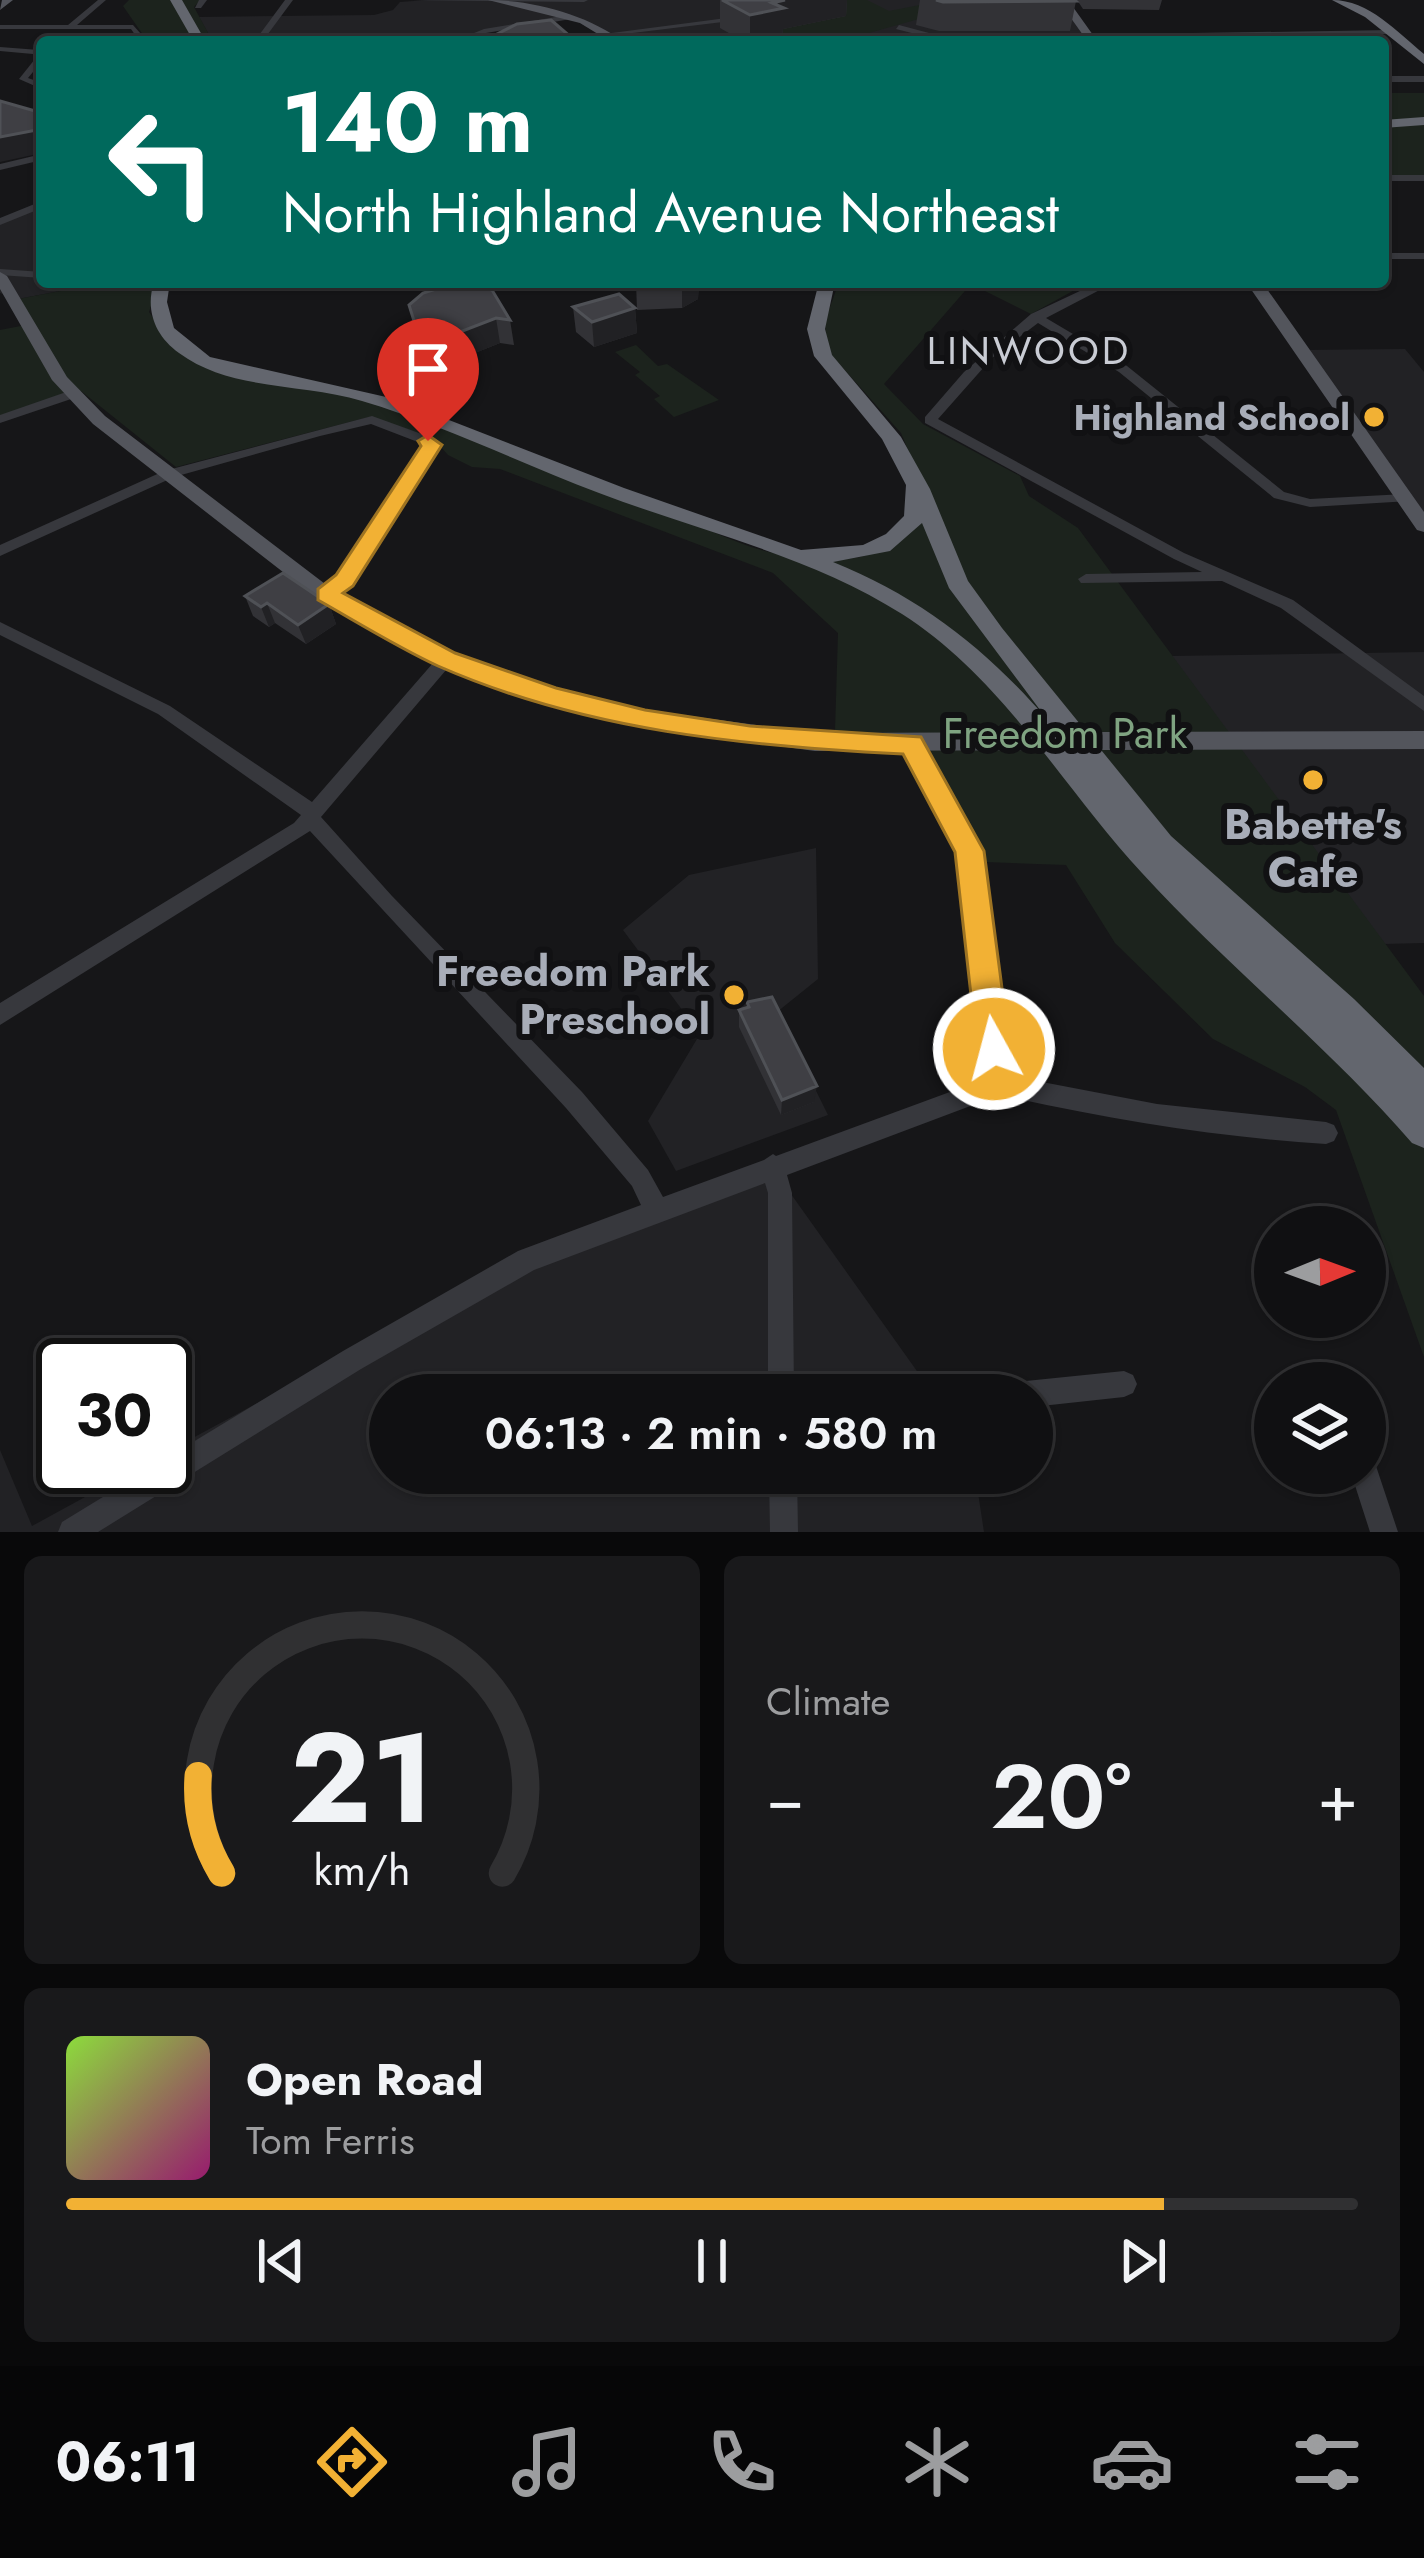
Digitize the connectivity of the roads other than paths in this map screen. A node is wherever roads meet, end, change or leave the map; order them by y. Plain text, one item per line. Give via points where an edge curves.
1 (8, 0) edge
2 (102, 0) edge
3 (162, 0) edge
4 (176, 0) edge
5 (289, 0) edge
6 (412, 0) edge
7 (584, 0) edge
8 (1063, 0) edge
9 (1338, 0) edge
10 (496, 1) edge
11 (0, 7) edge
12 (751, 15) edge
13 (568, 17) junction
14 (0, 27) edge
15 (70, 27) junction
16 (899, 27) dead end
17 (1390, 32) junction
18 (140, 36) edge
19 (182, 36) edge
20 (197, 36) edge
21 (262, 36) edge
22 (471, 36) edge
23 (609, 36) edge
24 (625, 36) edge
25 (932, 36) edge
26 (1088, 36) edge
27 (1219, 36) edge
28 (0, 49) edge
29 (36, 52) edge
30 (1424, 60) edge
31 (36, 66) edge
32 (1389, 80) edge
33 (1424, 80) edge
34 (36, 84) edge
35 (1389, 115) edge
36 (1424, 117) edge
37 (1389, 123) edge
38 (36, 158) edge
39 (0, 167) edge
40 (1389, 178) edge
41 (1424, 178) edge
42 (36, 207) edge
43 (0, 222) edge
44 (1389, 256) edge
45 (1424, 256) edge
46 (0, 274) edge
47 (36, 275) edge
48 (160, 288) edge
49 (172, 288) edge
50 (826, 288) edge
51 (1096, 288) edge
52 (1258, 288) edge
53 (1035, 316) junction
54 (164, 325) junction
55 (72, 394) junction
56 (0, 419) edge
57 (909, 468) junction
58 (169, 474) junction
59 (1405, 499) junction
60 (1424, 526) edge
61 (753, 540) junction
62 (0, 551) edge
63 (1229, 577) junction
64 (1086, 578) dead end
65 (326, 595) junction
66 (0, 628) edge
67 (446, 659) junction
68 (1424, 705) edge
69 (1424, 740) edge
70 (1067, 743) junction
71 (911, 745) junction
72 (310, 817) junction
73 (0, 1015) edge
74 (989, 1082) junction
75 (1424, 1091) edge
76 (1424, 1131) edge
77 (1326, 1133) dead end
78 (773, 1166) junction
79 (656, 1209) junction
80 (782, 1374) edge
81 (1124, 1384) dead end
82 (1053, 1391) edge
83 (783, 1494) edge
84 (1372, 1494) edge
85 (72, 1532) edge
86 (784, 1532) edge
87 (1384, 1532) edge

1 - 11 main road
2 - 15 street
3 - 19 highway
4 - 20 highway
5 - 21 street
6 - 10 street
7 - 10 street
8 - 26 main road
9 - 17 highway
10 - 13 main road
12 - 24 street
13 - 22 street
13 - 23 main road
14 - 15 street
15 - 18 street via 133,27
16 - 25 street
17 - 27 street
17 - 30 highway
28 - 29 street
31 - 34 street via 23,79
32 - 33 street
35 - 36 highway
36 - 37 highway
38 - 39 street
40 - 41 street
42 - 43 street
44 - 45 street
46 - 47 street
46 - 55 main road
48 - 54 highway
49 - 54 highway
50 - 57 highway via 816,328 824,356
51 - 53 street
52 - 59 main road
53 - 59 street via 1123,369 1279,495 1310,503
53 - 63 street via 981,357 930,420
54 - 61 highway via 184,350 216,364 361,394
55 - 56 street
55 - 58 main road
57 - 61 highway via 915,517 884,545 826,555
57 - 70 highway via 957,583
58 - 62 street
58 - 65 main road
58 - 65 street via 372,420 432,445 344,580
59 - 60 main road
61 - 70 highway via 851,578 924,618
63 - 64 street
63 - 68 street via 1306,616
65 - 67 main road
66 - 72 street via 164,710
67 - 71 main road via 645,719 782,739
67 - 72 street
69 - 70 main road
70 - 71 main road
70 - 75 highway via 1177,860
70 - 76 highway via 1148,861 1336,1036
71 - 74 street via 970,851 994,1049
72 - 73 street
72 - 79 street via 574,1100
74 - 77 street via 1133,1113
74 - 78 street
78 - 79 street
78 - 80 street
79 - 85 street via 527,1261
81 - 82 street
83 - 86 street
84 - 87 street

